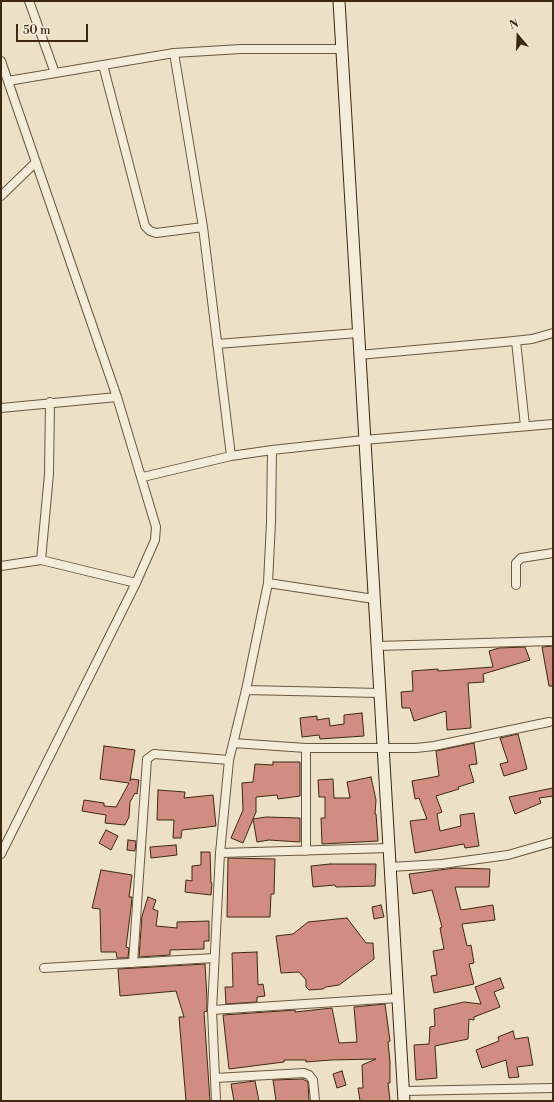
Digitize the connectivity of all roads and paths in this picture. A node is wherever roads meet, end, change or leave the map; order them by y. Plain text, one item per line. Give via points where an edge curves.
1 (29, 1) edge
2 (339, 1) edge
3 (342, 49) junction
4 (174, 53) junction
5 (1, 61) edge
6 (103, 65) junction
7 (55, 73) junction
8 (8, 81) junction
9 (36, 162) junction
10 (1, 196) edge
11 (204, 227) junction
12 (358, 333) junction
13 (553, 333) edge
14 (516, 341) junction
15 (217, 344) junction
16 (359, 355) junction
17 (117, 397) junction
18 (50, 402) junction
19 (1, 408) edge
20 (553, 424) edge
21 (525, 426) junction
22 (364, 440) junction
23 (272, 450) junction
24 (231, 456) junction
25 (143, 478) junction
26 (553, 553) edge
27 (41, 560) junction
28 (1, 566) edge
29 (136, 583) junction
30 (268, 583) junction
31 (516, 585) dead end
32 (374, 599) junction
33 (553, 641) edge
34 (377, 646) junction
35 (246, 690) junction
36 (380, 693) junction
37 (549, 722) dead end
38 (233, 743) junction
39 (306, 748) junction
40 (383, 748) junction
41 (228, 760) junction
42 (553, 842) edge
43 (389, 848) junction
44 (306, 851) junction
45 (220, 853) junction
46 (1, 854) edge
47 (390, 867) junction
48 (214, 958) junction
49 (133, 963) junction
50 (44, 968) dead end
51 (398, 998) junction
52 (212, 1010) junction
53 (215, 1078) junction
54 (553, 1088) edge
55 (404, 1096) edge
56 (216, 1101) edge
57 (315, 1101) edge

1 - 7 street
2 - 3 main road
3 - 4 street via 241,49
3 - 12 main road
4 - 6 street
4 - 11 street
5 - 8 street
6 - 7 street
6 - 11 street via 145,226 156,233
7 - 8 street
8 - 9 street
9 - 10 street
9 - 17 street
11 - 15 street
12 - 15 street
12 - 16 main road
13 - 14 street
14 - 16 street
14 - 21 street
15 - 24 street
16 - 22 main road
17 - 18 street
17 - 25 street
18 - 19 street
18 - 27 street via 49,474
20 - 21 street
21 - 22 street
22 - 23 street
22 - 32 main road
23 - 24 street
23 - 30 street
24 - 25 street
25 - 29 street via 156,527 155,540
26 - 31 street via 521,558 516,562
27 - 28 street
27 - 29 street
29 - 46 street
30 - 32 street
30 - 35 street
32 - 34 main road
33 - 34 street
34 - 36 main road
35 - 36 street
35 - 38 street
36 - 40 main road
37 - 40 street via 434,746
38 - 39 street
38 - 41 street
39 - 40 street
39 - 44 street
40 - 43 main road
41 - 45 street
41 - 49 street via 154,754 147,759
42 - 47 street via 508,855 442,864
43 - 44 street
43 - 47 main road
44 - 45 street
45 - 48 street
47 - 51 main road
48 - 49 street
48 - 52 street
49 - 50 street
51 - 52 street
51 - 55 main road
52 - 53 street
53 - 56 street
53 - 57 street via 304,1073 313,1080
54 - 55 street

